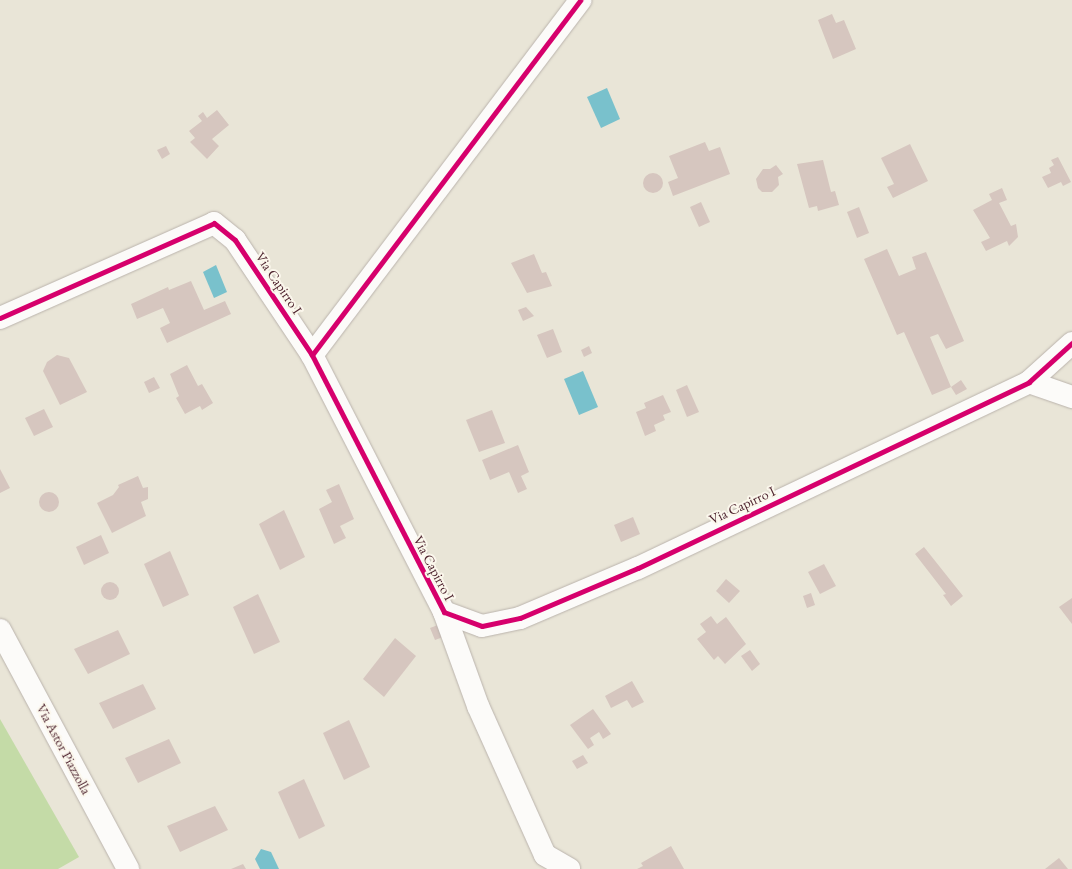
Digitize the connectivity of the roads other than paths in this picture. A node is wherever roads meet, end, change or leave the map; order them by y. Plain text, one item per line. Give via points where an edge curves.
1 (580, 0) edge
2 (0, 318) edge
3 (1072, 343) edge
4 (312, 355) junction
5 (1029, 382) junction
6 (1072, 396) edge
7 (444, 612) junction
8 (0, 630) edge
9 (128, 869) edge
10 (570, 869) edge

1 - 4 street
2 - 4 street, Via Capirro I via 214,223 235,240
3 - 5 street, Via Capirro I
4 - 7 street, Via Capirro I
5 - 6 street
5 - 7 street, Via Capirro I via 638,568 520,618 482,626
7 - 10 street via 478,706 545,855
8 - 9 street, Via Astor Piazzolla

